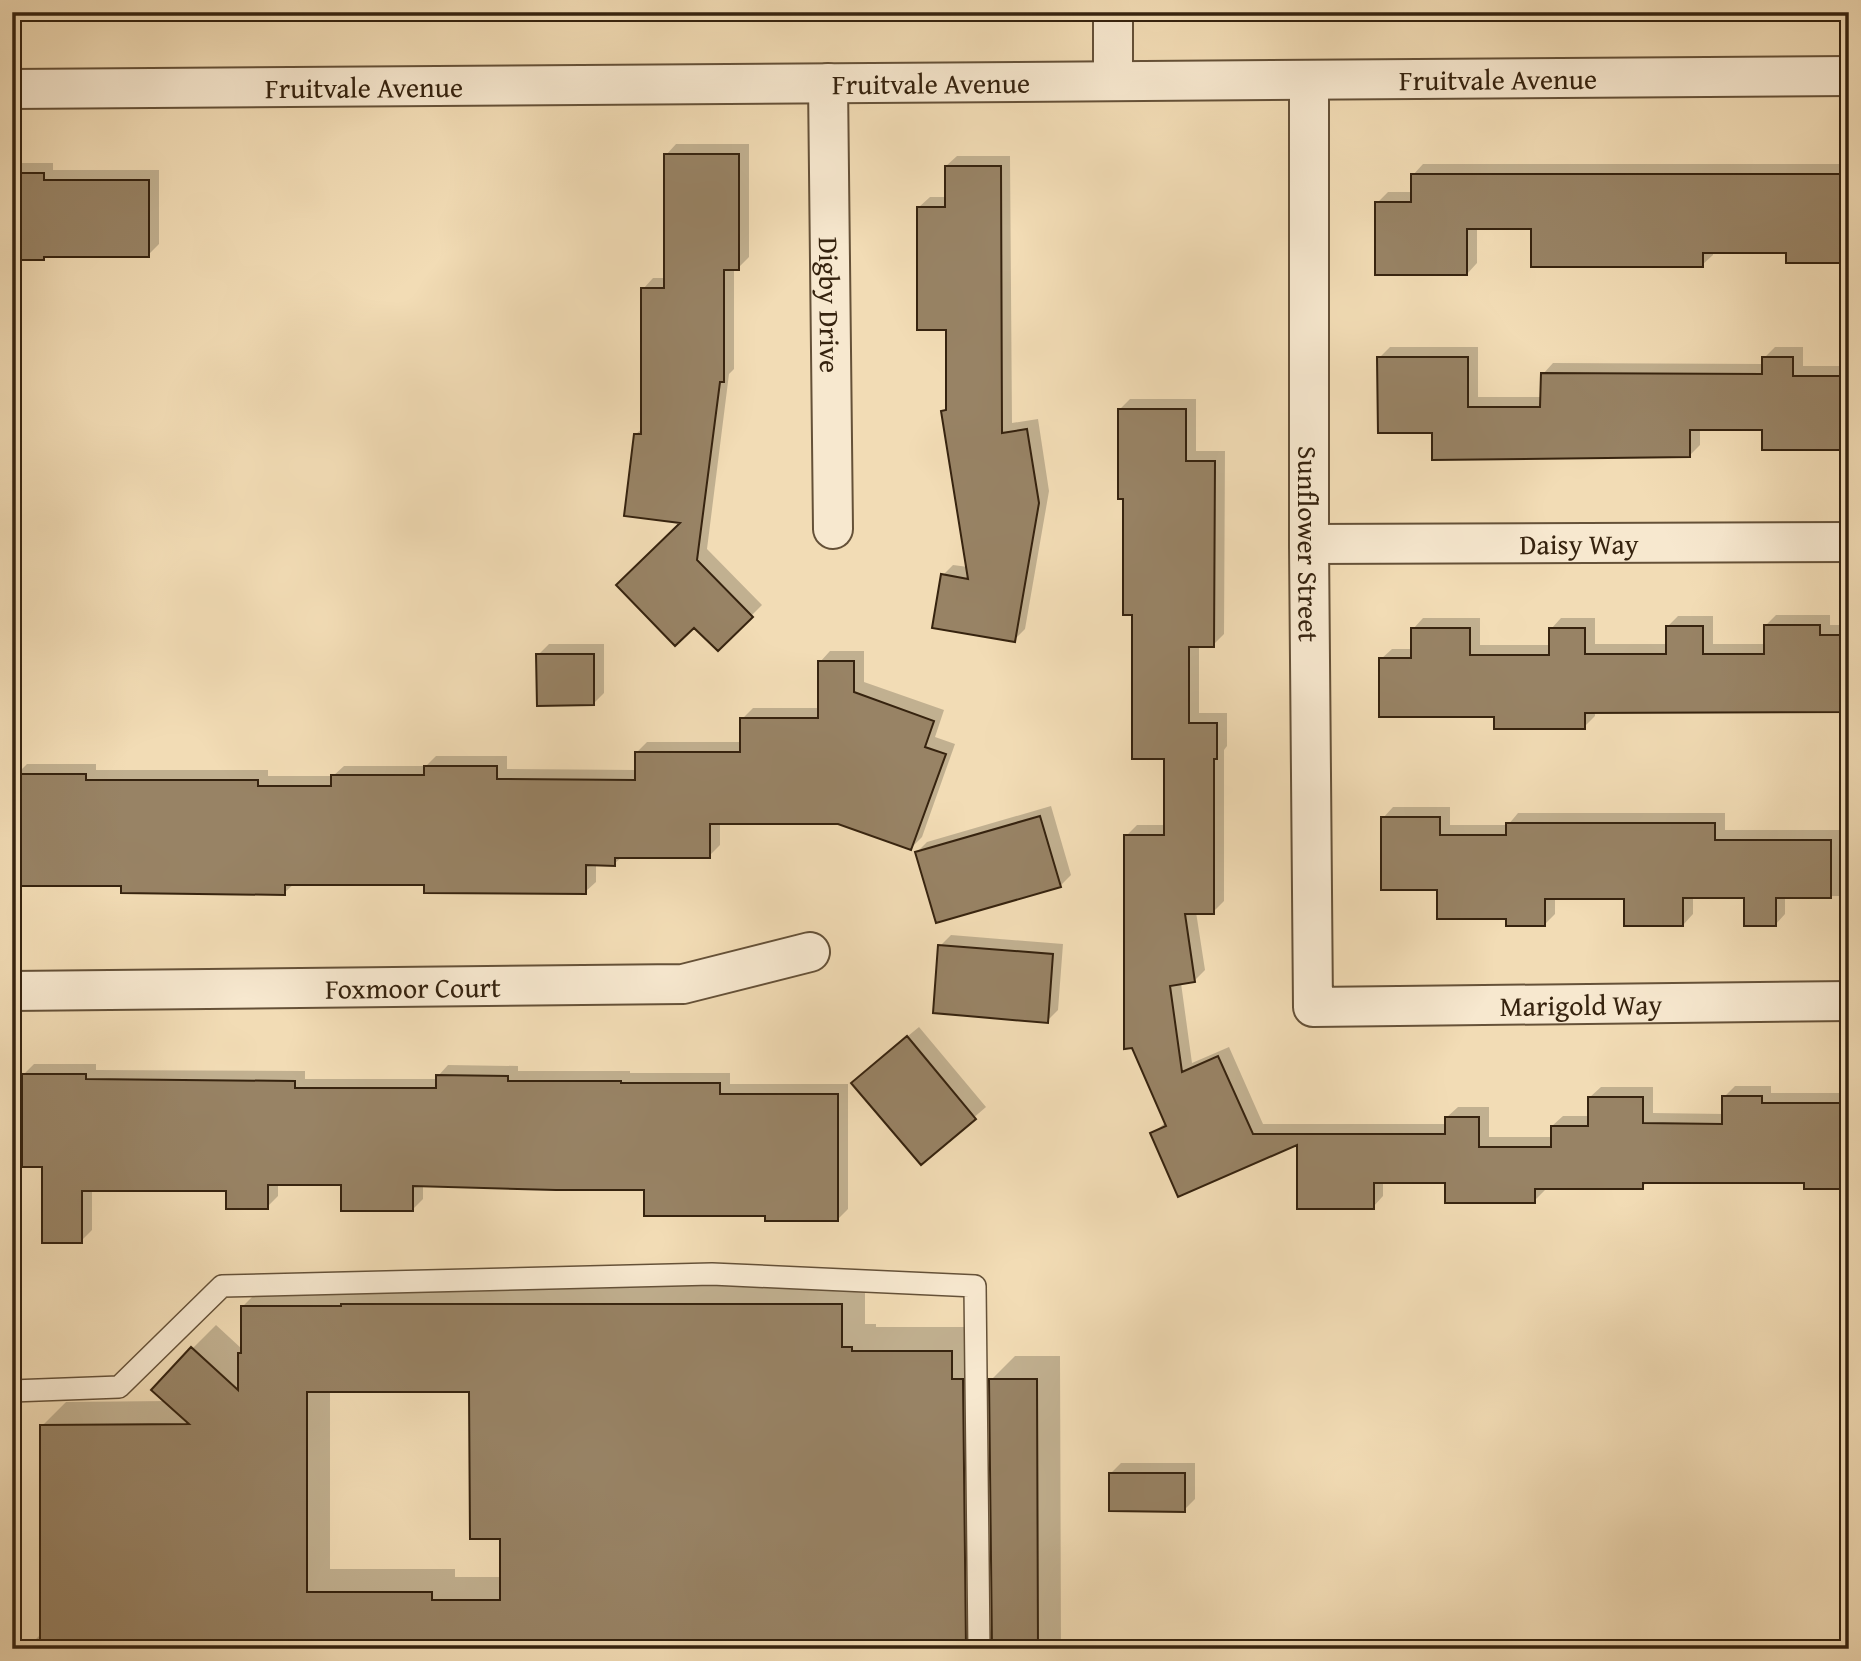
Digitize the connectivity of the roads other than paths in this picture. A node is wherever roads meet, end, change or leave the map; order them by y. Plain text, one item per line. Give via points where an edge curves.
1 (1113, 12) edge
2 (1849, 76) edge
3 (1309, 80) junction
4 (1113, 81) junction
5 (828, 83) junction
6 (12, 89) edge
7 (832, 529) dead end
8 (1849, 542) edge
9 (1309, 544) junction
10 (810, 952) dead end
11 (12, 991) edge
12 (1849, 1001) edge
13 (1313, 1007) joint
14 (12, 1391) edge
15 (979, 1649) edge

1 - 4 street
2 - 3 street, Fruitvale Avenue
3 - 4 street, Fruitvale Avenue
3 - 9 street, Sunflower Street
4 - 5 street, Fruitvale Avenue
5 - 6 street, Fruitvale Avenue
5 - 7 street, Digby Drive
8 - 9 street, Daisy Way
9 - 13 street, Sunflower Street
10 - 11 street, Foxmoor Court via 683,984
12 - 13 street, Marigold Way
14 - 15 lane via 119,1387 222,1286 712,1274 975,1286

